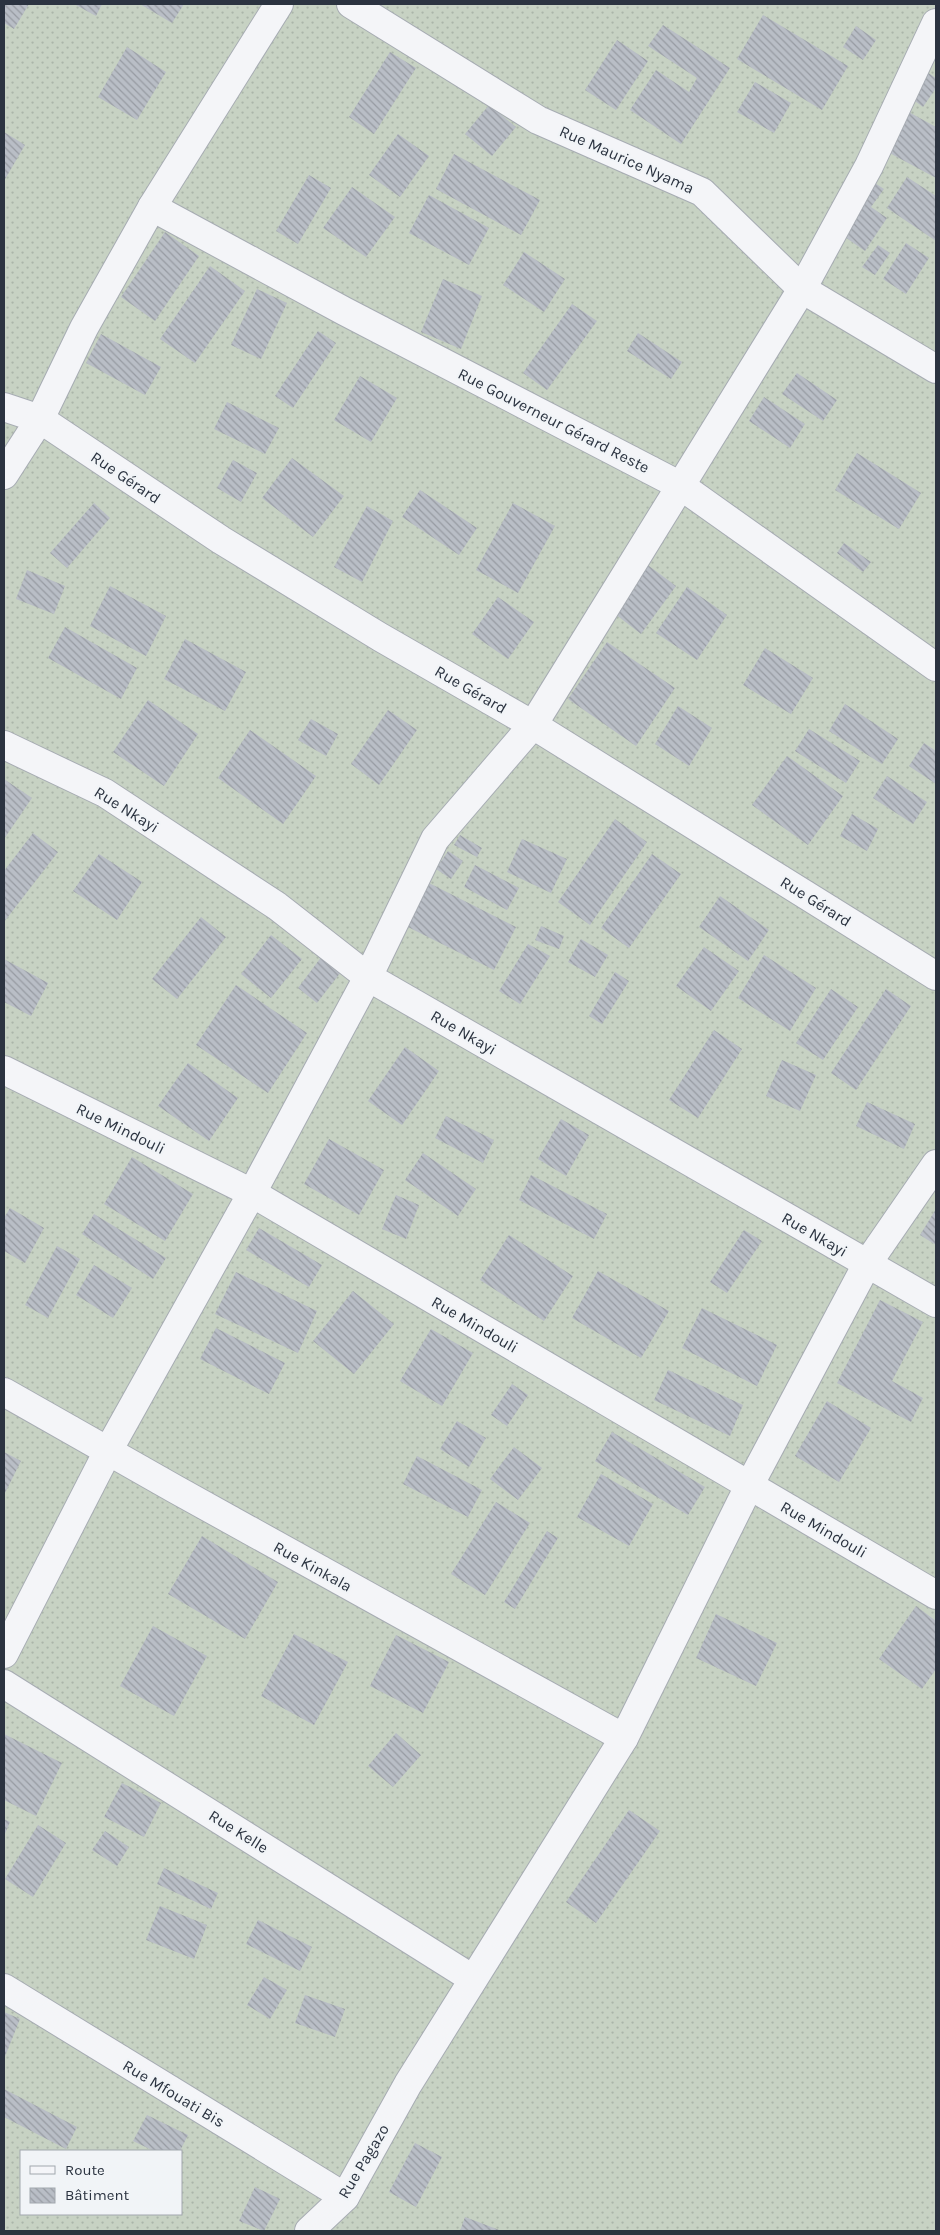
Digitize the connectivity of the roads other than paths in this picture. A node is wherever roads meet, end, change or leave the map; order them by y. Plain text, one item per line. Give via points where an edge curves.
1 (279, 4) edge
2 (351, 4) edge
3 (936, 23) edge
4 (152, 207) junction
5 (802, 289) junction
6 (936, 369) edge
7 (4, 407) edge
8 (40, 419) junction
9 (4, 475) edge
10 (681, 486) junction
11 (936, 667) edge
12 (533, 725) junction
13 (4, 745) edge
14 (936, 976) edge
15 (368, 977) junction
16 (4, 1070) edge
17 (936, 1164) edge
18 (252, 1193) junction
19 (867, 1264) junction
20 (936, 1303) edge
21 (4, 1392) edge
22 (108, 1451) junction
23 (749, 1486) junction
24 (936, 1595) edge
25 (4, 1654) edge
26 (4, 1684) edge
27 (624, 1738) junction
28 (473, 1979) junction
29 (4, 1988) edge
30 (345, 2197) junction
31 (309, 2231) edge

1 - 4 street
2 - 5 street, Rue Maurice Nyama via 538,120 702,192
3 - 5 street via 869,166
4 - 8 street via 84,328
4 - 10 street, Rue Gouverneur Gérard Reste
5 - 6 street, Rue Maurice Nyama
5 - 10 street
7 - 8 street, Rue Gérard
8 - 9 street
8 - 12 street, Rue Gérard via 221,540
10 - 11 street, Rue Gouverneur Gérard Reste
10 - 12 street
12 - 14 street, Rue Gérard
12 - 15 street via 434,839
13 - 15 street, Rue Nkayi via 105,793 278,906
15 - 18 street
15 - 19 street, Rue Nkayi
16 - 18 street, Rue Mindouli
17 - 19 street, Rue Pagazo
18 - 22 street
18 - 23 street, Rue Mindouli
19 - 20 street, Rue Nkayi
19 - 23 street, Rue Pagazo
21 - 22 street, Rue Kinkala
22 - 25 street
22 - 27 street, Rue Kinkala
23 - 24 street, Rue Mindouli
23 - 27 street, Rue Pagazo
26 - 28 street, Rue Kelle
27 - 28 street, Rue Pagazo
28 - 30 street, Rue Pagazo via 408,2084
29 - 30 street, Rue Mfouati Bis
30 - 31 street, Rue Pagazo

